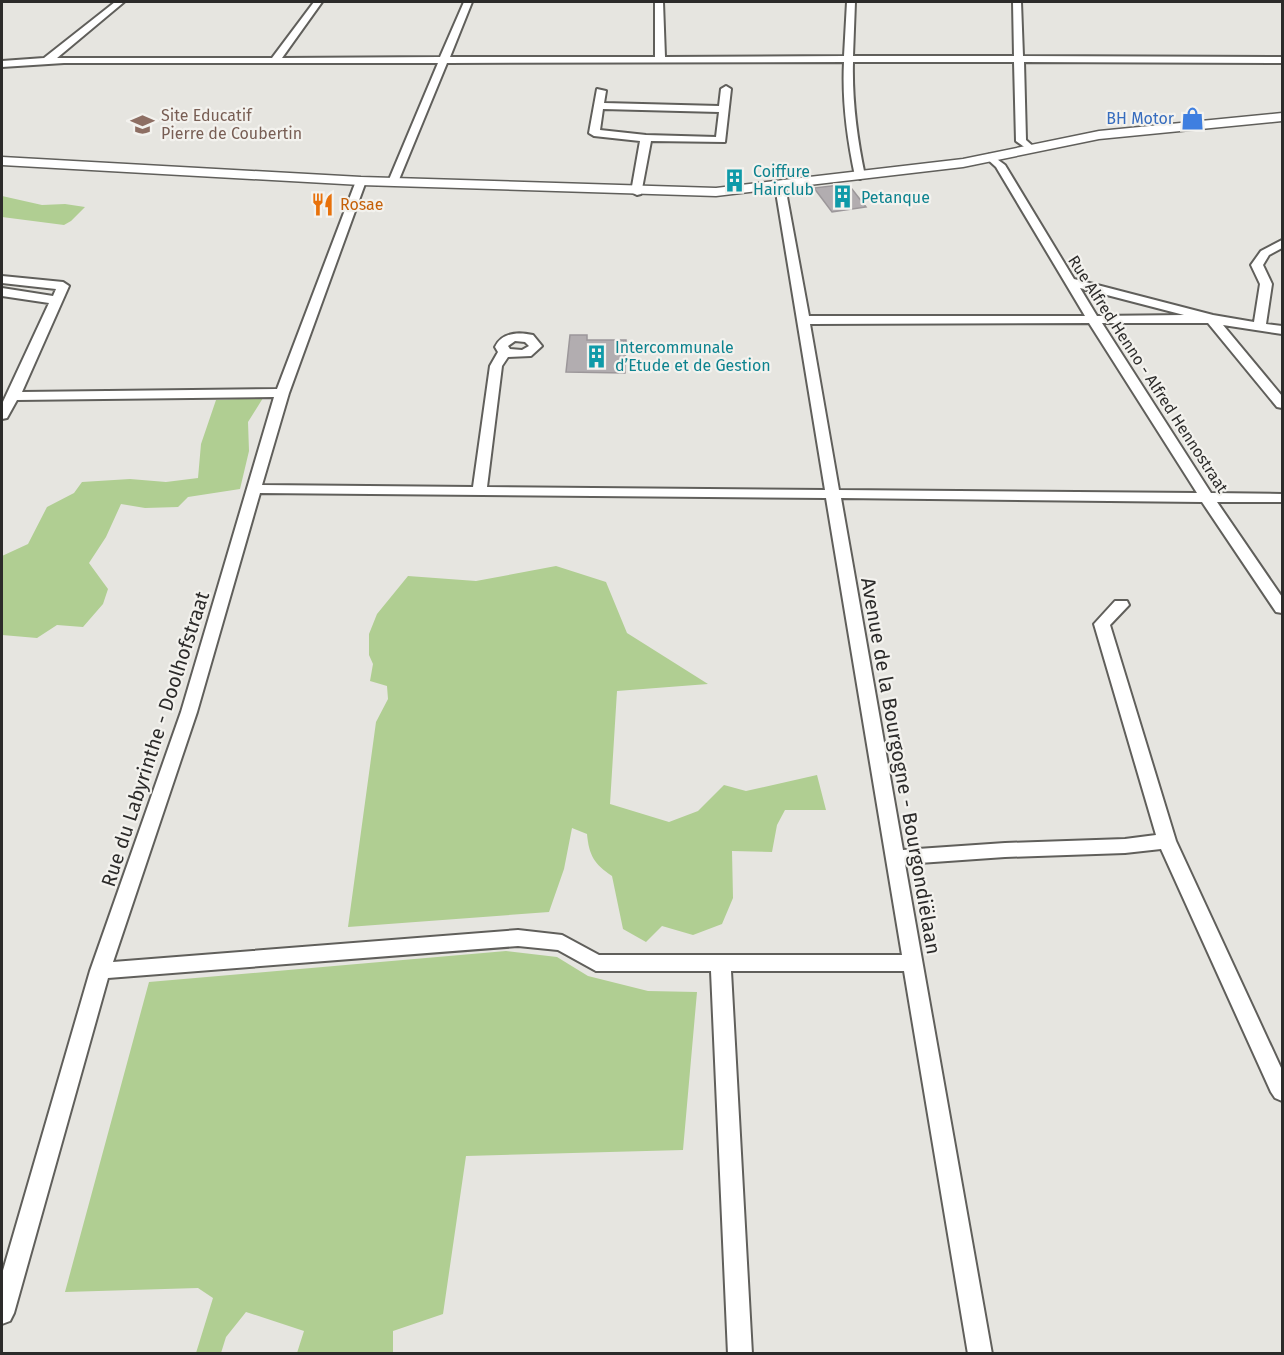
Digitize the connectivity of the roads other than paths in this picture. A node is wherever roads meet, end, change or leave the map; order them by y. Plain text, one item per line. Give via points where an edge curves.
1 (120, 2) edge
2 (318, 2) edge
3 (468, 2) edge
4 (659, 2) edge
5 (851, 2) edge
6 (1017, 2) edge
7 (1019, 58) junction
8 (276, 59) junction
9 (660, 59) junction
10 (48, 60) junction
11 (847, 60) junction
12 (1282, 60) edge
13 (442, 61) junction
14 (2, 64) edge
15 (726, 89) dead end
16 (601, 91) dead end
17 (598, 106) junction
18 (724, 109) junction
19 (1282, 117) edge
20 (646, 138) junction
21 (1030, 148) junction
22 (990, 157) junction
23 (2, 161) edge
24 (860, 176) junction
25 (361, 181) junction
26 (393, 182) junction
27 (780, 186) junction
28 (637, 192) junction
29 (1282, 243) edge
30 (2, 279) edge
31 (1068, 281) junction
32 (2, 292) edge
33 (57, 300) junction
34 (1091, 318) junction
35 (1212, 319) junction
36 (802, 320) junction
37 (1260, 325) junction
38 (1282, 330) edge
39 (505, 352) dead end
40 (282, 393) junction
41 (13, 396) junction
42 (1282, 404) edge
43 (2, 415) edge
44 (256, 489) junction
45 (479, 492) junction
46 (831, 495) junction
47 (1208, 498) junction
48 (1282, 498) edge
49 (1121, 605) dead end
50 (1282, 608) edge
51 (1167, 842) junction
52 (894, 858) junction
53 (912, 963) junction
54 (721, 964) junction
55 (100, 971) junction
56 (1282, 1092) edge
57 (2, 1313) edge
58 (740, 1353) edge
59 (980, 1353) edge

1 - 10 street
2 - 8 street
3 - 13 street
4 - 9 street
5 - 11 street
6 - 7 street
7 - 11 street
7 - 12 street
7 - 21 street via 1021,141
8 - 10 street
8 - 13 street
9 - 11 street
9 - 13 street
10 - 14 street
11 - 24 street via 851,134
13 - 26 street
15 - 18 street
16 - 17 street
17 - 18 street
17 - 20 street via 594,133
18 - 20 street via 721,140
19 - 21 street via 1099,135
20 - 28 street
21 - 22 street
22 - 24 street
22 - 31 street, Rue Alfred Henno - Alfred Hennostraat via 1000,165
23 - 25 street
24 - 27 street
25 - 26 street
25 - 40 street, Rue du Labyrinthe - Doolhofstraat
26 - 28 street
27 - 28 street via 716,192
27 - 36 street, Avenue de la Bourgogne - Bourgondiëlaan
29 - 37 street via 1265,253 1257,265 1266,284
30 - 33 street via 63,286
31 - 34 street, Rue Alfred Henno - Alfred Hennostraat
31 - 35 street
32 - 33 street
33 - 41 street
34 - 35 street
34 - 36 street
34 - 47 street, Rue Alfred Henno - Alfred Hennostraat
35 - 37 street
35 - 42 street
36 - 46 street, Avenue de la Bourgogne - Bourgondiëlaan
37 - 38 street
39 - 45 street via 496,366
40 - 41 street
40 - 44 street, Rue du Labyrinthe - Doolhofstraat
41 - 43 street
44 - 45 street
44 - 55 street, Rue du Labyrinthe - Doolhofstraat via 189,712
45 - 46 street
46 - 47 street
46 - 52 street, Avenue de la Bourgogne - Bourgondiëlaan
47 - 48 street
47 - 50 street, Rue Alfred Henno - Alfred Hennostraat
49 - 51 street via 1102,624
51 - 52 street
51 - 56 street
52 - 53 street, Avenue de la Bourgogne - Bourgondiëlaan
53 - 54 street
53 - 59 street, Avenue de la Bourgogne - Bourgondiëlaan
54 - 55 street via 596,963 562,944 518,938
54 - 58 street
55 - 57 street, Rue du Labyrinthe - Doolhofstraat

